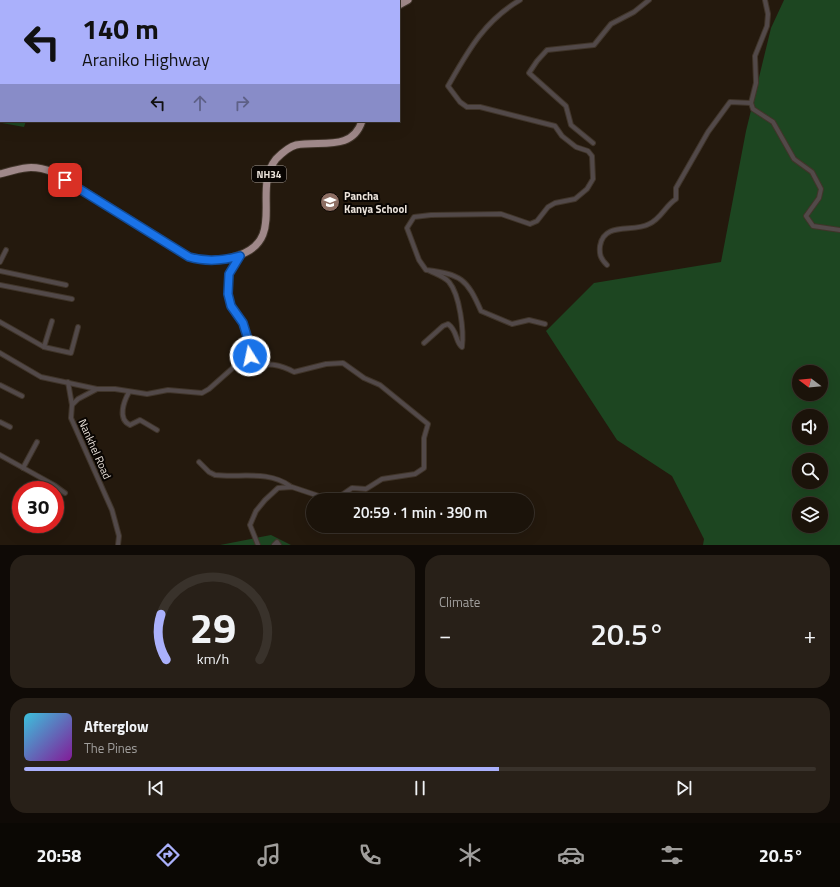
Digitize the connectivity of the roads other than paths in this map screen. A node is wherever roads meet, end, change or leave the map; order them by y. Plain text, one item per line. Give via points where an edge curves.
1 (520, 0) edge
2 (648, 0) edge
3 (765, 0) edge
4 (751, 103) junction
5 (362, 122) edge
6 (593, 143) dead end
7 (0, 174) edge
8 (840, 230) edge
9 (6, 250) dead end
10 (240, 256) junction
11 (0, 262) edge
12 (607, 265) dead end
13 (426, 270) junction
14 (0, 271) edge
15 (0, 285) edge
16 (66, 285) dead end
17 (72, 298) dead end
18 (52, 321) dead end
19 (0, 322) edge
20 (545, 324) dead end
21 (78, 327) dead end
22 (424, 343) dead end
23 (44, 347) junction
24 (0, 354) edge
25 (251, 365) junction
26 (68, 382) junction
27 (0, 385) edge
28 (98, 389) junction
29 (129, 392) junction
30 (22, 396) dead end
31 (72, 405) junction
32 (0, 422) edge
33 (10, 427) dead end
34 (157, 430) dead end
35 (37, 442) dead end
36 (0, 455) edge
37 (199, 462) dead end
38 (23, 468) junction
39 (292, 487) junction
40 (65, 493) dead end
41 (118, 545) edge
42 (258, 545) edge
43 (274, 545) edge
44 (279, 545) edge

1 - 13 street via 506,8 487,25 448,86 467,107 480,107 555,126 562,136 592,156 593,178 587,189 575,199 555,203 548,207 537,221 530,224 501,214 414,217 407,228 419,260
2 - 6 street via 634,12 611,24 594,45 547,50 529,74 566,106 571,125
3 - 4 street via 767,26 755,56 756,83
4 - 8 street via 753,108 773,122 794,159 812,172 821,189 819,198 806,216 813,226
4 - 12 street via 730,102 708,132 676,188 676,199 664,209 657,220 648,226 608,232 601,239 599,254
5 - 10 highway, NH34 via 357,132 349,139 332,143 296,145 276,159 267,181 266,227 263,236 253,249
7 - 10 highway, NH34 via 30,166 41,167 189,257 218,260
9 - 11 street
10 - 25 street via 229,274 228,294 231,306 243,323 250,346
13 - 20 street via 444,272 465,281 482,311 495,318 512,324 529,320
13 - 22 street via 449,281 455,293 463,338 462,347 453,328 448,324
14 - 16 street
15 - 17 street
18 - 23 street
19 - 23 street
21 - 23 street via 71,353
24 - 26 street via 41,377
25 - 29 street via 235,366 202,393 168,390 147,394
25 - 39 street via 270,364 294,372 343,362 364,378 380,384 428,424 424,438 424,468 415,474 382,479 366,489 352,488 339,497 328,499
26 - 28 street
26 - 31 street, Nankhel Road
27 - 30 street
28 - 29 street
28 - 31 street
29 - 34 street via 123,409 123,418 127,424 140,420
31 - 41 street, Nankhel Road via 71,418 112,510 119,536
32 - 33 street
35 - 38 street
36 - 38 street
37 - 39 street via 215,475 272,478 282,480
38 - 40 street via 54,484
39 - 42 street via 285,486 274,491 256,511 250,525
43 - 44 street via 277,542

